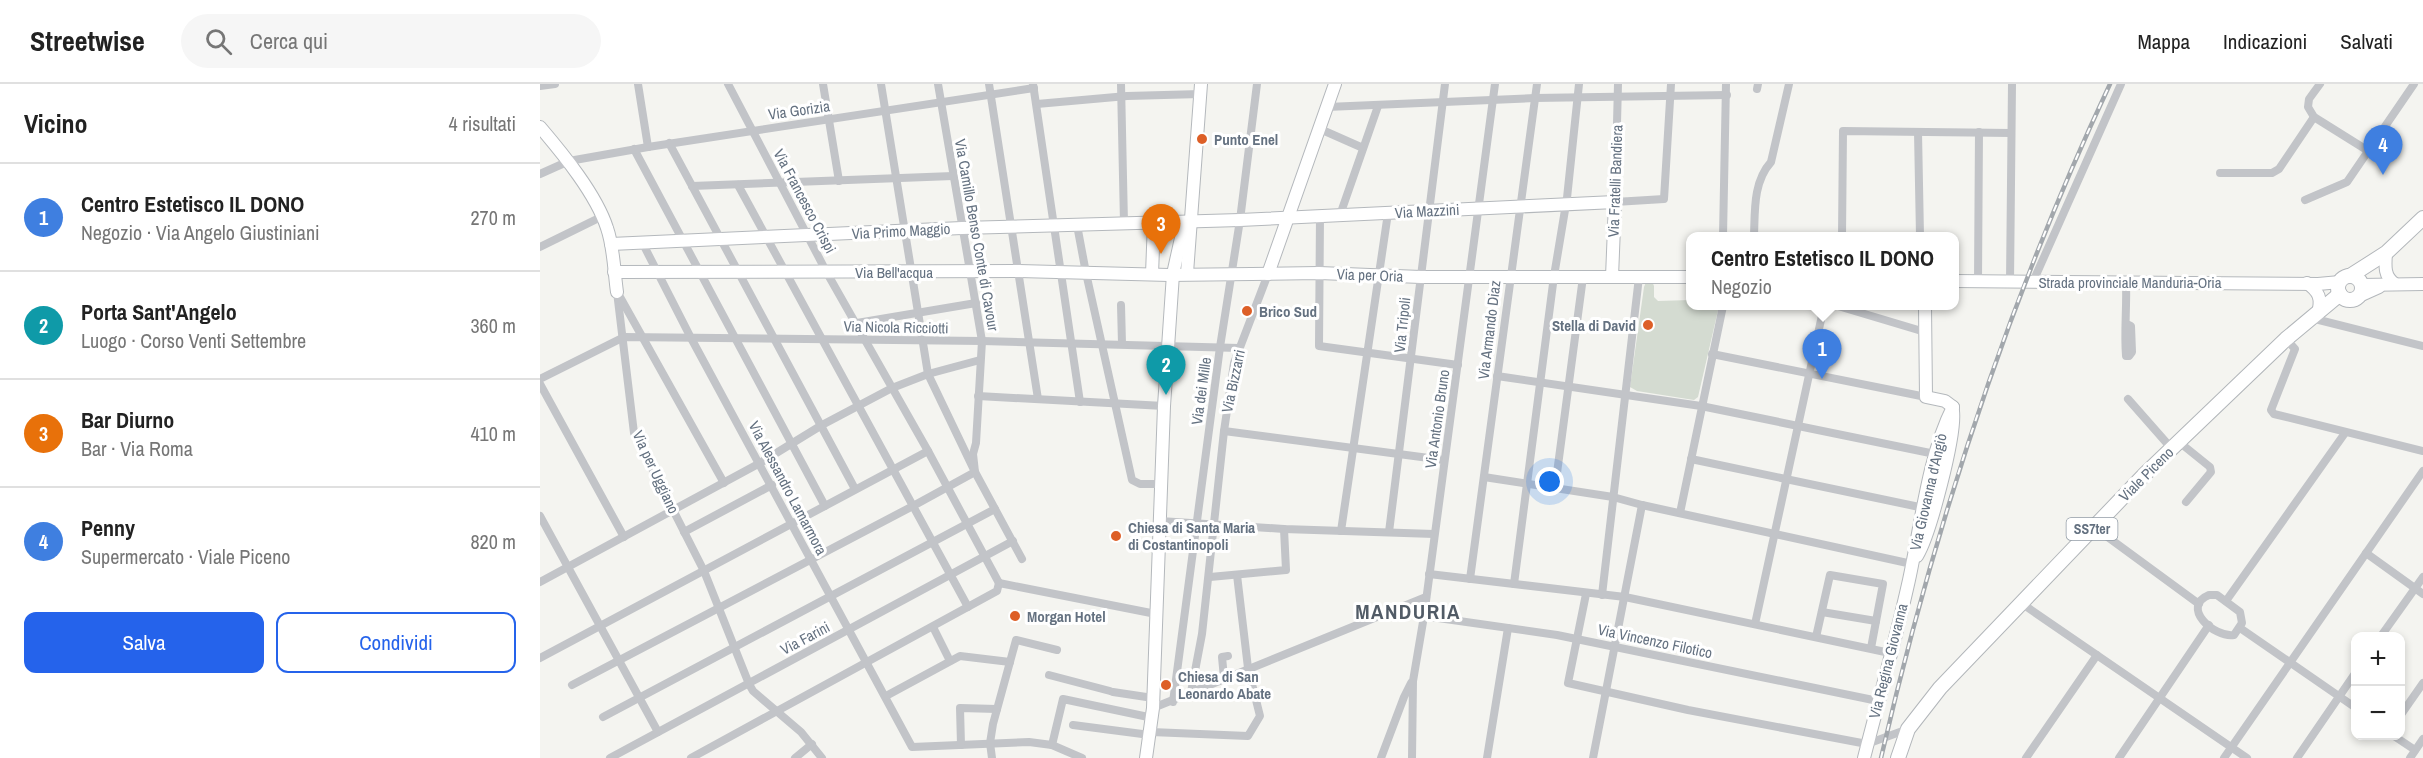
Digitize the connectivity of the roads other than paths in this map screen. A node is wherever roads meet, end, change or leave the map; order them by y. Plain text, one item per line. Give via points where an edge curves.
1 (555, 84) edge
2 (638, 84) edge
3 (728, 84) edge
4 (823, 84) edge
5 (881, 84) edge
6 (938, 84) edge
7 (989, 84) edge
8 (1121, 84) edge
9 (1257, 84) edge
10 (1335, 84) edge
11 (1445, 84) edge
12 (1495, 84) edge
13 (1537, 84) edge
14 (1579, 84) edge
15 (1618, 84) edge
16 (1671, 84) edge
17 (1726, 84) edge
18 (1789, 84) edge
19 (2012, 84) edge
20 (2121, 84) edge
21 (2320, 84) edge
22 (2414, 84) edge
23 (540, 86) edge
24 (1034, 86) edge
25 (1201, 89) edge
26 (991, 95) junction
27 (1727, 95) junction
28 (1120, 96) junction
29 (1670, 96) junction
30 (1618, 97) junction
31 (1535, 98) junction
32 (1577, 98) junction
33 (1493, 100) junction
34 (941, 102) junction
35 (1443, 102) junction
36 (1037, 104) junction
37 (1378, 105) junction
38 (1327, 107) junction
39 (886, 111) junction
40 (2314, 117) junction
41 (829, 119) junction
42 (540, 128) edge
43 (1320, 129) junction
44 (752, 130) junction
45 (1918, 132) junction
46 (1979, 132) junction
47 (2012, 133) junction
48 (669, 143) junction
49 (648, 147) junction
50 (1363, 148) junction
51 (634, 149) junction
52 (2370, 152) junction
53 (569, 161) junction
54 (2220, 173) dead end
55 (540, 174) edge
56 (953, 176) junction
57 (896, 178) junction
58 (839, 181) junction
59 (780, 183) junction
60 (738, 185) junction
61 (692, 186) junction
62 (2305, 200) dead end
63 (1615, 202) junction
64 (1566, 204) junction
65 (1520, 206) junction
66 (1479, 208) junction
67 (1430, 211) junction
68 (1388, 213) junction
69 (1340, 215) junction
70 (603, 216) junction
71 (1320, 216) junction
72 (1288, 217) junction
73 (2423, 218) edge
74 (1240, 220) junction
75 (1191, 221) junction
76 (1154, 222) junction
77 (1124, 223) junction
78 (1077, 225) junction
79 (1055, 226) junction
80 (1012, 227) junction
81 (962, 228) junction
82 (905, 231) junction
83 (1723, 232) edge
84 (1754, 232) edge
85 (1842, 232) edge
86 (1920, 232) edge
87 (767, 236) junction
88 (810, 236) junction
89 (721, 238) junction
90 (682, 239) junction
91 (642, 242) junction
92 (611, 244) junction
93 (540, 247) edge
94 (2382, 256) junction
95 (614, 272) junction
96 (657, 272) junction
97 (699, 272) junction
98 (739, 272) junction
99 (786, 272) junction
100 (912, 272) junction
101 (970, 272) junction
102 (1018, 272) junction
103 (827, 273) junction
104 (1062, 273) junction
105 (1086, 273) junction
106 (1187, 273) junction
107 (1319, 273) junction
108 (1152, 274) junction
109 (1173, 274) junction
110 (1232, 274) junction
111 (1268, 274) junction
112 (1378, 275) junction
113 (1510, 276) junction
114 (1554, 276) junction
115 (1421, 277) junction
116 (1470, 277) junction
117 (1583, 277) junction
118 (1612, 277) junction
119 (1639, 277) junction
120 (1686, 277) edge
121 (1959, 281) edge
122 (1978, 281) junction
123 (2010, 282) junction
124 (2036, 282) junction
125 (2126, 282) junction
126 (2312, 283) junction
127 (2395, 284) junction
128 (2423, 285) edge
129 (2350, 288) junction
130 (617, 292) junction
131 (976, 303) junction
132 (1121, 305) dead end
133 (1722, 310) edge
134 (1823, 310) edge
135 (1851, 310) edge
136 (1925, 310) edge
137 (918, 313) junction
138 (2314, 316) junction
139 (856, 323) junction
140 (2127, 324) dead end
141 (1925, 332) junction
142 (624, 337) junction
143 (643, 337) junction
144 (691, 338) junction
145 (735, 339) junction
146 (775, 339) junction
147 (822, 339) junction
148 (2286, 339) junction
149 (867, 340) junction
150 (922, 341) junction
151 (982, 341) junction
152 (1030, 342) junction
153 (1072, 344) junction
154 (1102, 344) junction
155 (1122, 344) junction
156 (1168, 344) junction
157 (1220, 346) junction
158 (2423, 346) edge
159 (1239, 348) junction
160 (1367, 353) junction
161 (1712, 354) junction
162 (1412, 359) junction
163 (980, 360) junction
164 (1458, 365) junction
165 (928, 374) junction
166 (1810, 374) junction
167 (1497, 376) junction
168 (540, 379) edge
169 (1540, 382) junction
170 (540, 384) edge
171 (1568, 386) junction
172 (892, 388) junction
173 (1626, 394) junction
174 (978, 396) junction
175 (1926, 397) junction
176 (1038, 399) junction
177 (2128, 399) dead end
178 (1080, 402) junction
179 (1115, 403) junction
180 (858, 406) junction
181 (1164, 406) junction
182 (1701, 406) junction
183 (1953, 407) junction
184 (822, 425) junction
185 (1798, 426) junction
186 (1224, 431) junction
187 (2345, 433) junction
188 (791, 443) junction
189 (2175, 445) junction
190 (1354, 447) junction
191 (928, 451) junction
192 (2423, 451) edge
193 (1400, 453) junction
194 (1935, 454) junction
195 (1691, 459) junction
196 (1444, 460) junction
197 (760, 463) junction
198 (893, 469) junction
199 (2423, 471) edge
200 (975, 472) junction
201 (1484, 477) junction
202 (1786, 479) junction
203 (724, 483) junction
204 (1162, 484) junction
205 (1528, 484) junction
206 (772, 485) junction
207 (946, 488) junction
208 (1555, 488) junction
209 (855, 489) junction
210 (1613, 497) junction
211 (2186, 502) dead end
212 (1642, 505) junction
213 (825, 506) junction
214 (913, 506) junction
215 (1924, 508) junction
216 (995, 509) junction
217 (673, 510) junction
218 (1680, 513) junction
219 (540, 516) edge
220 (1160, 521) junction
221 (792, 524) junction
222 (1198, 524) junction
223 (966, 525) junction
224 (1214, 525) junction
225 (2094, 527) junction
226 (1284, 529) junction
227 (1341, 531) junction
228 (684, 532) junction
229 (1389, 532) junction
230 (1434, 534) junction
231 (1774, 534) junction
232 (624, 537) junction
233 (932, 541) junction
234 (1013, 541) junction
235 (2366, 553) junction
236 (985, 557) junction
237 (811, 559) junction
238 (1022, 559) dead end
239 (1912, 564) junction
240 (568, 567) junction
241 (704, 571) junction
242 (1429, 574) junction
243 (951, 575) junction
244 (1237, 575) junction
245 (1210, 577) junction
246 (2423, 577) edge
247 (1470, 579) junction
248 (540, 582) edge
249 (999, 583) junction
250 (1514, 584) junction
251 (2419, 591) edge
252 (1586, 594) junction
253 (831, 595) junction
254 (1602, 595) junction
255 (1426, 597) junction
256 (1625, 597) junction
257 (2226, 602) junction
258 (2021, 603) junction
259 (2199, 604) junction
260 (968, 607) junction
261 (720, 609) junction
262 (1822, 612) junction
263 (1156, 614) junction
264 (1424, 616) junction
265 (1875, 621) junction
266 (1755, 624) junction
267 (600, 625) junction
268 (2209, 625) junction
269 (933, 627) junction
270 (1508, 628) junction
271 (2240, 628) junction
272 (849, 630) junction
273 (2384, 632) edge
274 (1816, 637) junction
275 (1577, 638) junction
276 (735, 647) junction
277 (1616, 647) junction
278 (1871, 648) junction
279 (1058, 650) dead end
280 (1890, 652) junction
281 (2097, 655) junction
282 (1228, 656) dead end
283 (540, 658) edge
284 (619, 660) junction
285 (950, 661) junction
286 (867, 662) junction
287 (1010, 663) junction
288 (2291, 663) junction
289 (1248, 668) junction
290 (1049, 675) dead end
291 (1224, 678) junction
292 (2351, 678) edge
293 (1413, 681) junction
294 (2423, 682) edge
295 (748, 684) junction
296 (572, 685) dead end
297 (1607, 691) junction
298 (1191, 692) junction
299 (886, 696) junction
300 (2338, 696) junction
301 (2159, 697) junction
302 (639, 698) junction
303 (1878, 701) junction
304 (1173, 702) junction
305 (2351, 705) edge
306 (1153, 708) junction
307 (997, 709) junction
308 (2405, 709) edge
309 (778, 711) junction
310 (603, 717) dead end
311 (1073, 724) dead end
312 (1908, 729) junction
313 (658, 732) junction
314 (1150, 733) junction
315 (2399, 740) edge
316 (2422, 741) edge
317 (990, 742) junction
318 (812, 744) junction
319 (1867, 744) junction
320 (961, 745) junction
321 (1052, 745) junction
322 (2232, 747) junction
323 (627, 754) edge
324 (2413, 754) edge
325 (610, 758) edge
326 (691, 758) edge
327 (795, 758) edge
328 (822, 758) edge
329 (992, 758) edge
330 (1082, 758) edge
331 (1146, 758) edge
332 (1381, 758) edge
333 (1412, 758) edge
334 (1487, 758) edge
335 (1593, 758) edge
336 (1864, 758) edge
337 (1898, 758) edge
338 (2026, 758) edge
339 (2119, 758) edge
340 (2224, 758) edge
341 (2247, 758) edge
342 (2297, 758) edge

1 - 23 street
2 - 49 street
3 - 44 street, Via Francesco Crispi
4 - 41 street
5 - 39 street
6 - 34 street, Via Camillo Benso Conte di Cavour
7 - 26 street
8 - 28 street
9 - 74 street, Via dei Mille
10 - 38 street, Via Bizzarri
11 - 35 street, Via Tripoli
12 - 33 street, Via Antonio Bruno
13 - 31 street, Via Armando Diaz
14 - 32 street
15 - 30 street, Via Fratelli Bandiera
16 - 29 street
17 - 27 street
18 - 84 street via 1771,162 1764,169 1756,191
19 - 47 street
20 - 124 street
21 - 40 street via 2309,99 2308,107
22 - 52 street
24 - 26 street, Via Gorizia
24 - 36 street
25 - 28 street
25 - 75 street
26 - 34 street, Via Gorizia
26 - 80 street
27 - 29 street
27 - 83 street
28 - 36 street
28 - 77 street
29 - 30 street
29 - 63 street, Via Mazzini via 1664,199
30 - 32 street
30 - 63 street, Via Fratelli Bandiera
31 - 32 street
31 - 33 street
31 - 65 street, Via Armando Diaz
32 - 64 street
33 - 35 street
33 - 66 street, Via Antonio Bruno
34 - 39 street, Via Gorizia
34 - 56 street, Via Camillo Benso Conte di Cavour
35 - 37 street
35 - 67 street, Via Tripoli
36 - 79 street
37 - 38 street
37 - 50 street
38 - 43 street, Via Bizzarri
39 - 41 street, Via Gorizia
39 - 57 street
40 - 52 street
40 - 54 street via 2279,169 2272,173
41 - 44 street, Via Gorizia
41 - 58 street
42 - 53 street, Via per Uggiano
43 - 50 street
43 - 72 street, Via Bizzarri
44 - 48 street, Via Gorizia
44 - 59 street, Via Francesco Crispi
45 - 46 street
45 - 85 street via 1843,131
45 - 86 street
46 - 47 street
46 - 122 street
47 - 123 street
48 - 49 street, Via Gorizia
48 - 61 street
49 - 51 street, Via Gorizia
50 - 69 street
51 - 53 street, Via Gorizia
51 - 90 street
52 - 62 street via 2347,182
53 - 55 street, Via Gorizia
53 - 70 street, Via per Uggiano
56 - 57 street
56 - 81 street, Via Camillo Benso Conte di Cavour
57 - 58 street
57 - 82 street
58 - 59 street
59 - 60 street
59 - 88 street, Via Francesco Crispi
60 - 61 street
60 - 87 street
61 - 89 street
63 - 64 street, Via Mazzini
63 - 118 street, Via Fratelli Bandiera
64 - 65 street, Via Mazzini
64 - 114 street
65 - 66 street, Via Mazzini
65 - 113 street, Via Armando Diaz
66 - 67 street, Via Mazzini
66 - 116 street, Via Antonio Bruno
67 - 68 street, Via Mazzini
67 - 115 street, Via Tripoli
68 - 69 street, Via Mazzini
68 - 112 street
69 - 71 street, Via Mazzini
70 - 92 street, Via per Uggiano
70 - 93 street
71 - 72 street, Via Mazzini
71 - 107 street
72 - 74 street, Via Mazzini
72 - 111 street, Via Bizzarri
73 - 94 main road, Viale Piceno
74 - 75 street, Via Mazzini
74 - 110 street, Via dei Mille
75 - 76 street, Via Primo Maggio
75 - 106 street
75 - 109 street via 1183,230
76 - 77 street, Via Primo Maggio
76 - 108 street
77 - 78 street, Via Primo Maggio
78 - 79 street, Via Primo Maggio
78 - 105 street
79 - 80 street, Via Primo Maggio
79 - 104 street
80 - 81 street, Via Primo Maggio
80 - 102 street
81 - 82 street, Via Primo Maggio
81 - 101 street, Via Camillo Benso Conte di Cavour
82 - 88 street, Via Primo Maggio
82 - 100 street
87 - 88 street, Via Primo Maggio
87 - 89 street, Via Primo Maggio
87 - 99 street
88 - 103 street, Via Francesco Crispi
89 - 90 street, Via Primo Maggio
89 - 98 street
90 - 91 street, Via Primo Maggio
90 - 97 street
91 - 92 street, Via Primo Maggio
91 - 96 street, Via Alessandro Lamarmora
92 - 95 street, Via per Uggiano
94 - 127 street via 2389,280
94 - 129 main road, Viale Piceno
95 - 96 street, Via Bell'acqua
95 - 130 street, Via per Uggiano
96 - 97 street, Via Bell'acqua
96 - 144 street, Via Alessandro Lamarmora
97 - 98 street, Via Bell'acqua
97 - 145 street
98 - 99 street, Via Bell'acqua
98 - 146 street
99 - 103 street, Via Bell'acqua
99 - 147 street
100 - 101 street, Via Bell'acqua
100 - 103 street, Via Bell'acqua
100 - 137 street
101 - 102 street, Via Bell'acqua
101 - 131 street, Via Camillo Benso Conte di Cavour
102 - 104 street, Via Bell'acqua
102 - 152 street
103 - 139 street, Via Francesco Crispi
104 - 105 street, Via Bell'acqua
104 - 153 street
105 - 108 street, Via Bell'acqua
105 - 154 street
106 - 109 street, Via Bell'acqua
106 - 110 street, Via per Oria
107 - 111 street, Via per Oria
107 - 112 street, Via per Oria
107 - 160 street via 1318,346
108 - 109 street, Via Bell'acqua
109 - 156 street
110 - 111 street, Via per Oria
110 - 157 street, Via dei Mille
111 - 159 street, Via Bizzarri
112 - 115 street, Via per Oria
112 - 160 street
113 - 114 street, Via per Oria
113 - 116 street, Via per Oria
113 - 167 street, Via Armando Diaz
114 - 117 street
114 - 169 street
115 - 116 street, Via per Oria
115 - 162 street, Via Tripoli
116 - 164 street, Via Antonio Bruno
117 - 118 street
117 - 171 street
118 - 119 street
119 - 120 street
119 - 173 street
121 - 122 street, Strada provinciale Manduria-Oria
122 - 123 street, Strada provinciale Manduria-Oria
123 - 124 street, Strada provinciale Manduria-Oria
124 - 125 street, Strada provinciale Manduria-Oria
125 - 126 street, Strada provinciale Manduria-Oria
125 - 140 street
126 - 129 street, Strada provinciale Manduria-Oria
126 - 138 street via 2320,300
127 - 128 street, Strada provinciale Manduria-Oria
127 - 129 street, Strada provinciale Manduria-Oria
129 - 138 main road, Viale Piceno
130 - 142 street, Via per Uggiano
130 - 143 street
131 - 137 street
131 - 151 street, Via Camillo Benso Conte di Cavour
132 - 155 street
133 - 161 street
134 - 166 street
135 - 141 street
136 - 141 street
137 - 139 street
137 - 150 street
138 - 148 main road, Viale Piceno / SS7ter
138 - 158 street
139 - 149 street, Via Francesco Crispi
141 - 175 street
142 - 143 street, Via Nicola Ricciotti
142 - 168 street
142 - 217 street, Via per Uggiano via 634,433
143 - 144 street, Via Nicola Ricciotti
143 - 203 street
144 - 145 street, Via Nicola Ricciotti
144 - 197 street, Via Alessandro Lamarmora
145 - 146 street, Via Nicola Ricciotti
145 - 188 street
146 - 147 street, Via Nicola Ricciotti
146 - 184 street
147 - 149 street, Via Nicola Ricciotti
147 - 180 street
148 - 187 street via 2295,349 2271,410 2280,416
148 - 189 main road, Viale Piceno / SS7ter
149 - 150 street, Via Nicola Ricciotti
149 - 172 street, Via Francesco Crispi
150 - 151 street, Via Nicola Ricciotti
150 - 165 street
151 - 152 street, Via Nicola Ricciotti
151 - 163 street, Via Camillo Benso Conte di Cavour
152 - 153 street, Via Nicola Ricciotti
152 - 176 street
153 - 154 street, Via Nicola Ricciotti
153 - 178 street
154 - 155 street, Via Nicola Ricciotti
154 - 179 street
155 - 156 street, Via Nicola Ricciotti
156 - 157 street, Via Nicola Ricciotti
156 - 181 street
157 - 159 street, Via Nicola Ricciotti
157 - 222 street, Via dei Mille
159 - 186 street, Via Bizzarri
160 - 162 street
160 - 190 street
161 - 166 street
161 - 182 street
162 - 164 street
162 - 193 street, Via Tripoli
163 - 165 street
163 - 174 street, Via Camillo Benso Conte di Cavour
164 - 196 street, Via Antonio Bruno
165 - 172 street
165 - 200 street
166 - 175 street
166 - 185 street
167 - 169 street
167 - 201 street, Via Armando Diaz
169 - 171 street
169 - 205 street
170 - 232 street
171 - 173 street
171 - 208 street
172 - 180 street
172 - 191 street, Via Francesco Crispi
173 - 182 street
173 - 210 street
174 - 176 street
174 - 200 street, Via Camillo Benso Conte di Cavour
175 - 183 street
176 - 178 street
177 - 189 street
178 - 179 street
179 - 181 street
179 - 204 street via 1132,480
180 - 184 street
180 - 198 street
181 - 204 street
182 - 185 street
182 - 195 street
183 - 194 street, Via Giovanna d'Angiò
183 - 239 street, Via Giovanna d'Angiò via 1948,452 1925,542
184 - 188 street
184 - 209 street
185 - 194 street
185 - 202 street
186 - 190 street
186 - 224 street, Via Bizzarri
187 - 192 street
187 - 257 street
188 - 197 street
188 - 213 street
189 - 211 street via 2210,466 2211,472
189 - 225 main road, Viale Piceno / SS7ter
190 - 193 street
190 - 227 street
191 - 198 street
191 - 207 street, Via Francesco Crispi
193 - 196 street
193 - 229 street, Via Tripoli
194 - 215 street, Via Giovanna d'Angiò
195 - 202 street
195 - 218 street
196 - 230 street, Via Antonio Bruno
197 - 203 street
197 - 206 street, Via Alessandro Lamarmora
198 - 209 street
198 - 214 street
199 - 235 street
200 - 207 street
200 - 216 street
201 - 205 street
201 - 247 street, Via Armando Diaz
202 - 215 street
202 - 231 street
203 - 217 street
204 - 220 street
205 - 208 street
205 - 250 street
206 - 221 street, Via Alessandro Lamarmora
206 - 228 street
207 - 214 street
207 - 223 street, Via Francesco Crispi
208 - 210 street
209 - 213 street
210 - 212 street
210 - 254 street
212 - 218 street
212 - 256 street
213 - 221 street
214 - 233 street
214 - 237 street
215 - 239 street, Via Giovanna d'Angiò
216 - 223 street
216 - 234 street
217 - 228 street, Via per Uggiano
217 - 232 street
218 - 231 street
219 - 240 street
220 - 222 street
220 - 263 street
221 - 237 street, Via Alessandro Lamarmora
221 - 241 street
222 - 224 street
222 - 304 street, Via dei Mille
223 - 233 street
223 - 236 street
224 - 226 street
224 - 245 street, Via Bizzarri
225 - 258 main road, Viale Piceno / SS7ter
225 - 259 street
226 - 227 street
226 - 244 street via 1286,570
227 - 229 street
228 - 241 street, Via per Uggiano
229 - 230 street
230 - 242 street, Via Antonio Bruno
231 - 239 street
231 - 266 street
232 - 240 street
233 - 243 street
233 - 253 street
234 - 236 street, Via Farini
234 - 238 street
235 - 251 street
235 - 288 street
236 - 243 street, Via Farini
236 - 249 street
237 - 253 street, Via Alessandro Lamarmora
237 - 261 street
239 - 280 street, Via Regina Giovanna
240 - 248 street
240 - 267 street
241 - 261 street, Via per Uggiano
241 - 267 street
242 - 247 street
242 - 255 street, Via Antonio Bruno
243 - 260 street
243 - 272 street, Via Farini
244 - 245 street
244 - 289 street
245 - 298 street, Via Bizzarri
246 - 251 street
247 - 250 street
249 - 260 street via 997,591
249 - 263 street
250 - 252 street
251 - 273 street
252 - 254 street
252 - 275 street
253 - 272 street, Via Alessandro Lamarmora
253 - 276 street
254 - 256 street
255 - 264 street, Via Antonio Bruno
255 - 289 street
256 - 266 street
256 - 277 street
257 - 259 street via 2210,595
257 - 271 street via 2240,612
258 - 281 street
258 - 312 main road, Viale Piceno / SS7ter via 1940,688
259 - 268 street via 2198,616
260 - 269 street
261 - 276 street, Via per Uggiano
261 - 284 street
262 - 265 street
262 - 265 street via 1830,575 1882,584
262 - 274 street
263 - 306 street
264 - 270 street, Via Vincenzo Filotico
264 - 293 street, Via Antonio Bruno
265 - 278 street
266 - 274 street
267 - 283 street
267 - 284 street
268 - 271 street via 2228,636
268 - 301 street
269 - 285 street
269 - 286 street
270 - 275 street, Via Vincenzo Filotico
270 - 334 street
271 - 288 street
272 - 286 street, Via Alessandro Lamarmora
272 - 295 street, Via Farini
274 - 278 street
275 - 277 street, Via Vincenzo Filotico
275 - 297 street via 1568,683
276 - 295 street, Via per Uggiano
276 - 302 street
277 - 297 street
277 - 303 street, Via Vincenzo Filotico
278 - 280 street
279 - 287 street via 1016,640
280 - 303 street, Via Regina Giovanna
281 - 301 street
281 - 338 street
282 - 291 street via 1222,657
284 - 296 street
284 - 302 street
285 - 287 street via 960,656
285 - 299 street
286 - 299 street, Via Alessandro Lamarmora
286 - 309 street
287 - 307 street
288 - 300 street
288 - 322 street
289 - 291 street
289 - 314 street via 1260,716 1248,736
290 - 306 street
291 - 298 street
292 - 300 street
293 - 332 street
293 - 333 street, Via Antonio Bruno
294 - 308 street
295 - 309 street, Via per Uggiano
295 - 313 street, Via Farini
297 - 319 street
297 - 335 street
298 - 304 street
299 - 320 street, Via Alessandro Lamarmora via 912,747
300 - 305 street
300 - 342 street
301 - 322 street
301 - 339 street
302 - 310 street
302 - 313 street
303 - 319 street, Via Regina Giovanna
304 - 306 street
306 - 314 street
306 - 321 street via 1063,699
307 - 317 street
307 - 320 street via 960,708
309 - 318 street, Via per Uggiano
309 - 326 street
311 - 314 street
312 - 319 street
312 - 337 main road, Viale Piceno / SS7ter
313 - 323 street, Via Farini
314 - 331 street
315 - 324 street
316 - 324 street
317 - 320 street
317 - 321 street
317 - 329 street
318 - 327 street
318 - 328 street, Via per Uggiano
319 - 336 street, Via Regina Giovanna
321 - 330 street
322 - 340 street
322 - 341 street
323 - 325 street, Via Farini

